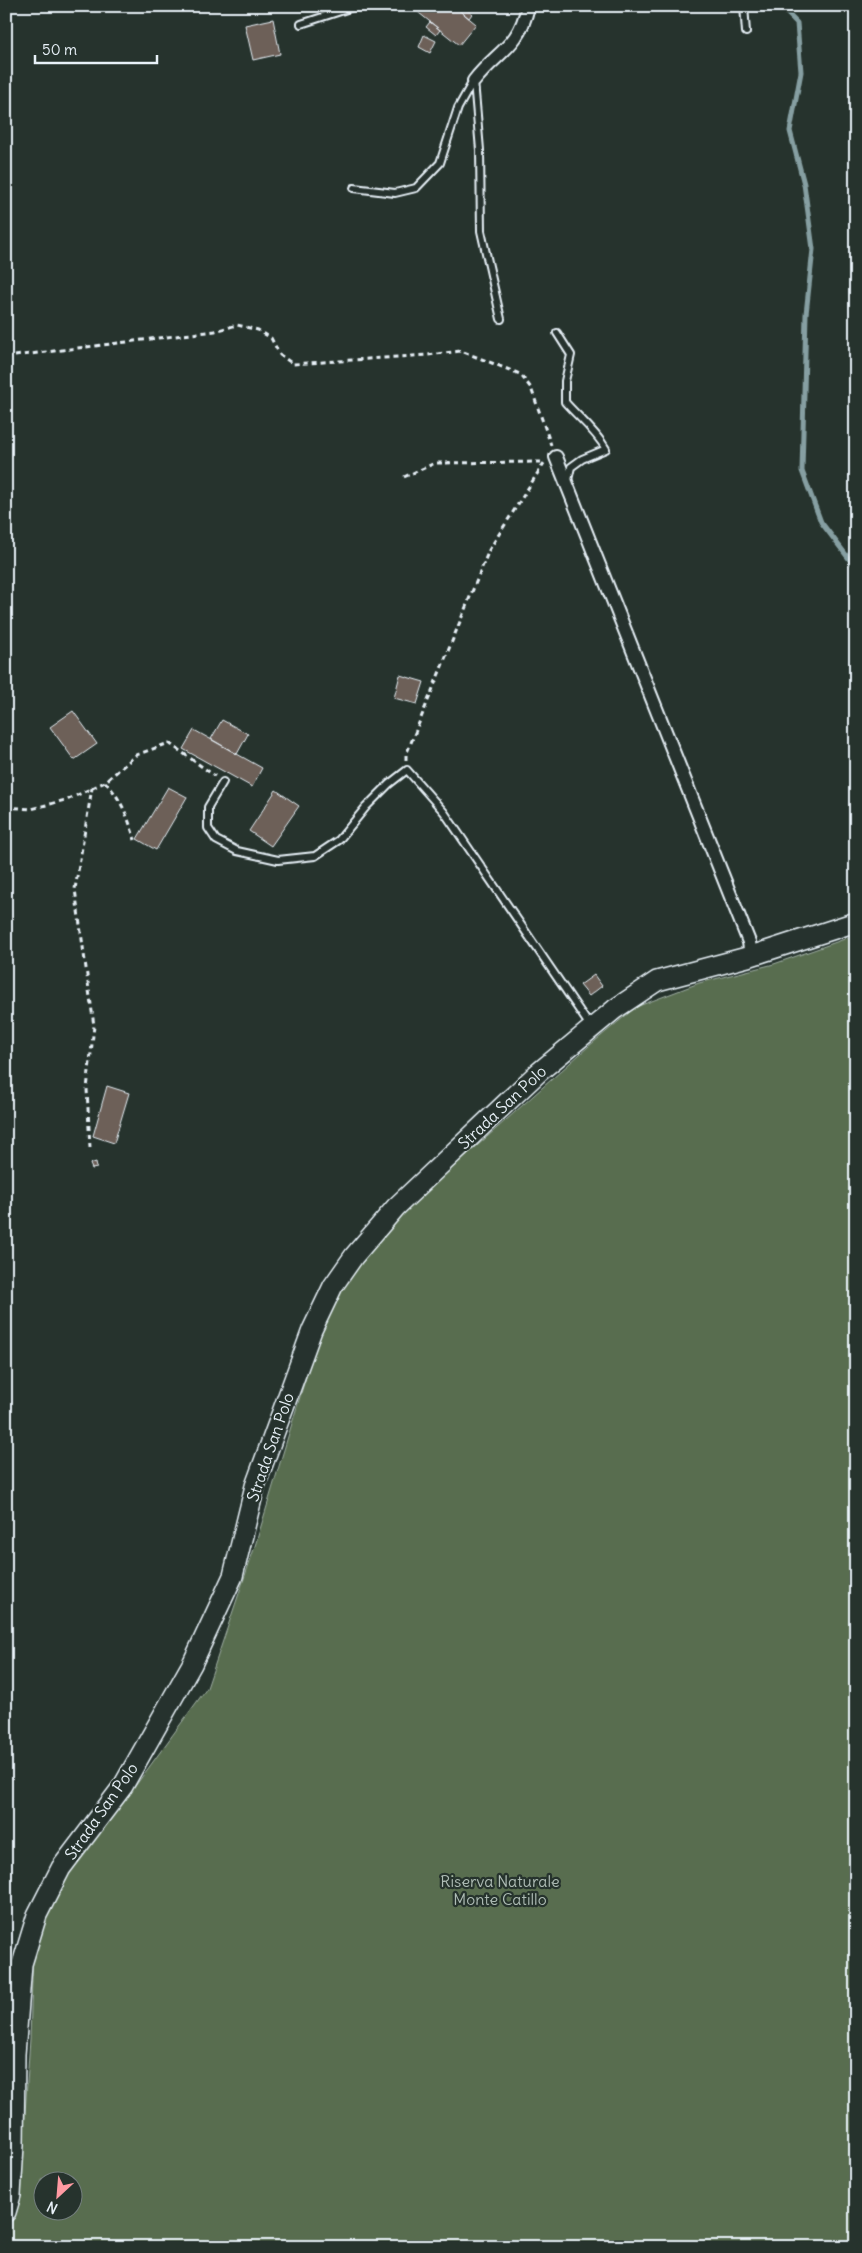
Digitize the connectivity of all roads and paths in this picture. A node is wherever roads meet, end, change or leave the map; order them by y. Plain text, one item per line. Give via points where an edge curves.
1 (356, 6) edge
2 (528, 6) edge
3 (744, 6) edge
4 (301, 24) dead end
5 (746, 32) dead end
6 (474, 81) junction
7 (354, 188) dead end
8 (501, 319) dead end
9 (557, 334) dead end
10 (6, 357) edge
11 (550, 460) junction
12 (404, 478) dead end
13 (567, 483) junction
14 (407, 770) junction
15 (105, 782) junction
16 (223, 782) joint
17 (92, 788) junction
18 (6, 807) edge
19 (135, 840) dead end
20 (856, 922) edge
21 (751, 956) junction
22 (593, 1029) junction
23 (90, 1148) dead end
24 (6, 2212) edge

1 - 4 lane
2 - 6 street via 524,24 510,45
3 - 5 lane
6 - 7 lane via 458,108 440,163 416,188 395,193
6 - 8 lane via 480,150 481,231
9 - 13 lane via 571,355 565,382 565,402 597,434 606,449 571,467
10 - 11 path via 215,331 237,325 250,327 271,338 280,355 293,364 461,351 520,374 531,388
11 - 12 path via 435,462
11 - 13 street
11 - 14 path via 489,550 406,755
13 - 21 street via 749,942
14 - 16 lane via 366,807 339,840 315,856 278,860 237,851 216,840 208,828 208,807
14 - 22 lane via 444,812
15 - 16 path via 136,755 169,743
15 - 17 path
15 - 19 path via 124,806
17 - 18 path via 69,799 32,809
17 - 23 path via 74,889 94,1026 86,1089
20 - 21 street, Strada San Polo
21 - 22 street, Strada San Polo via 657,981 615,1009
22 - 24 street, Strada San Polo via 539,1072 396,1207 333,1286 312,1330 255,1486 233,1576 192,1664 123,1786 61,1868 37,1916 22,1964 15,2054 11,2195

